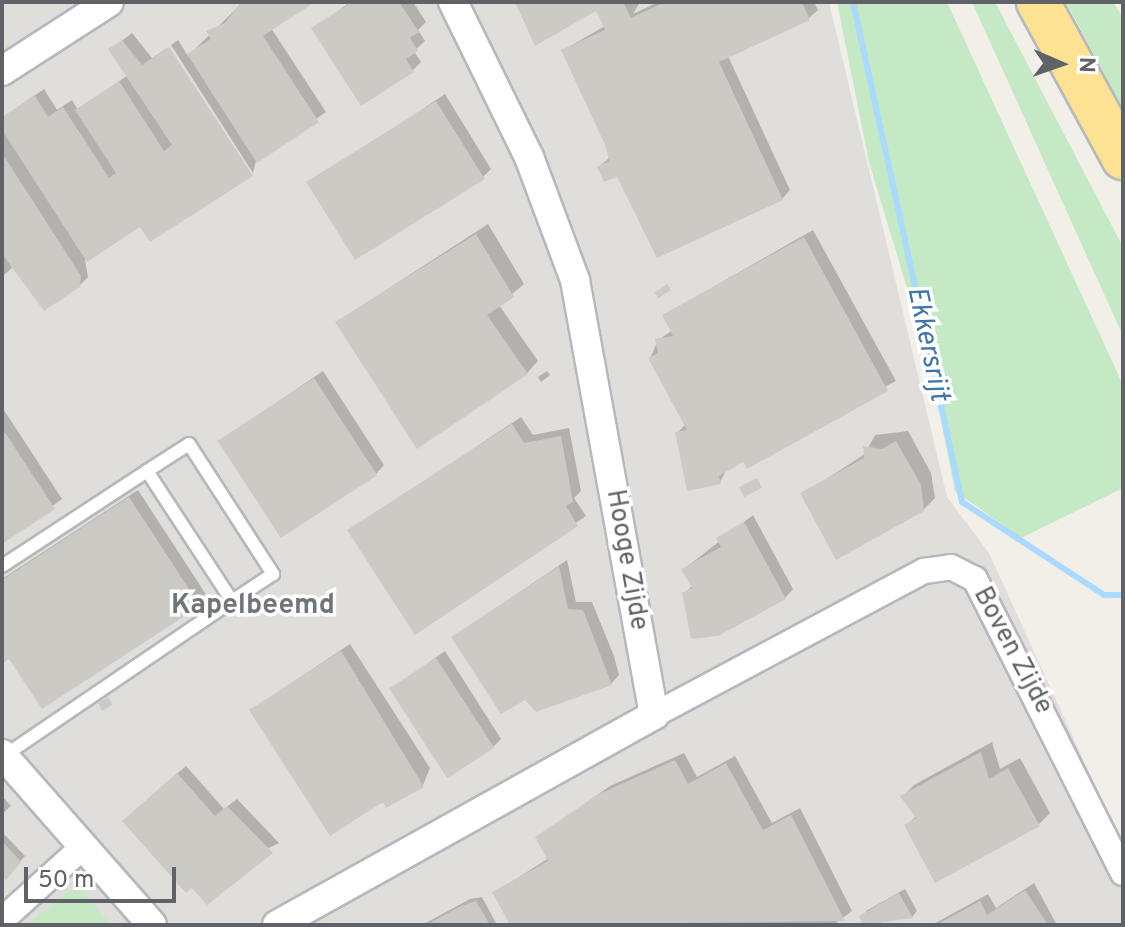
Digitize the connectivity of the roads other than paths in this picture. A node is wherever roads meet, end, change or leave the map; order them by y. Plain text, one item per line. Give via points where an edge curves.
1 (109, 2) edge
2 (453, 2) edge
3 (1038, 2) edge
4 (2, 71) edge
5 (1123, 158) edge
6 (147, 471) junction
7 (2, 566) edge
8 (232, 601) junction
9 (654, 715) junction
10 (3, 755) edge
11 (84, 846) junction
12 (1123, 873) edge
13 (2, 920) edge
14 (152, 925) edge
15 (277, 925) edge

1 - 4 street
2 - 9 street, Hooge Zijde via 529,157 575,280
3 - 5 highway
6 - 7 lane
6 - 8 lane
6 - 8 lane via 189,444 273,574
8 - 10 lane
9 - 12 street, Boven Zijde via 924,571 951,567 975,579
9 - 15 street
10 - 11 street
11 - 13 street
11 - 14 street

